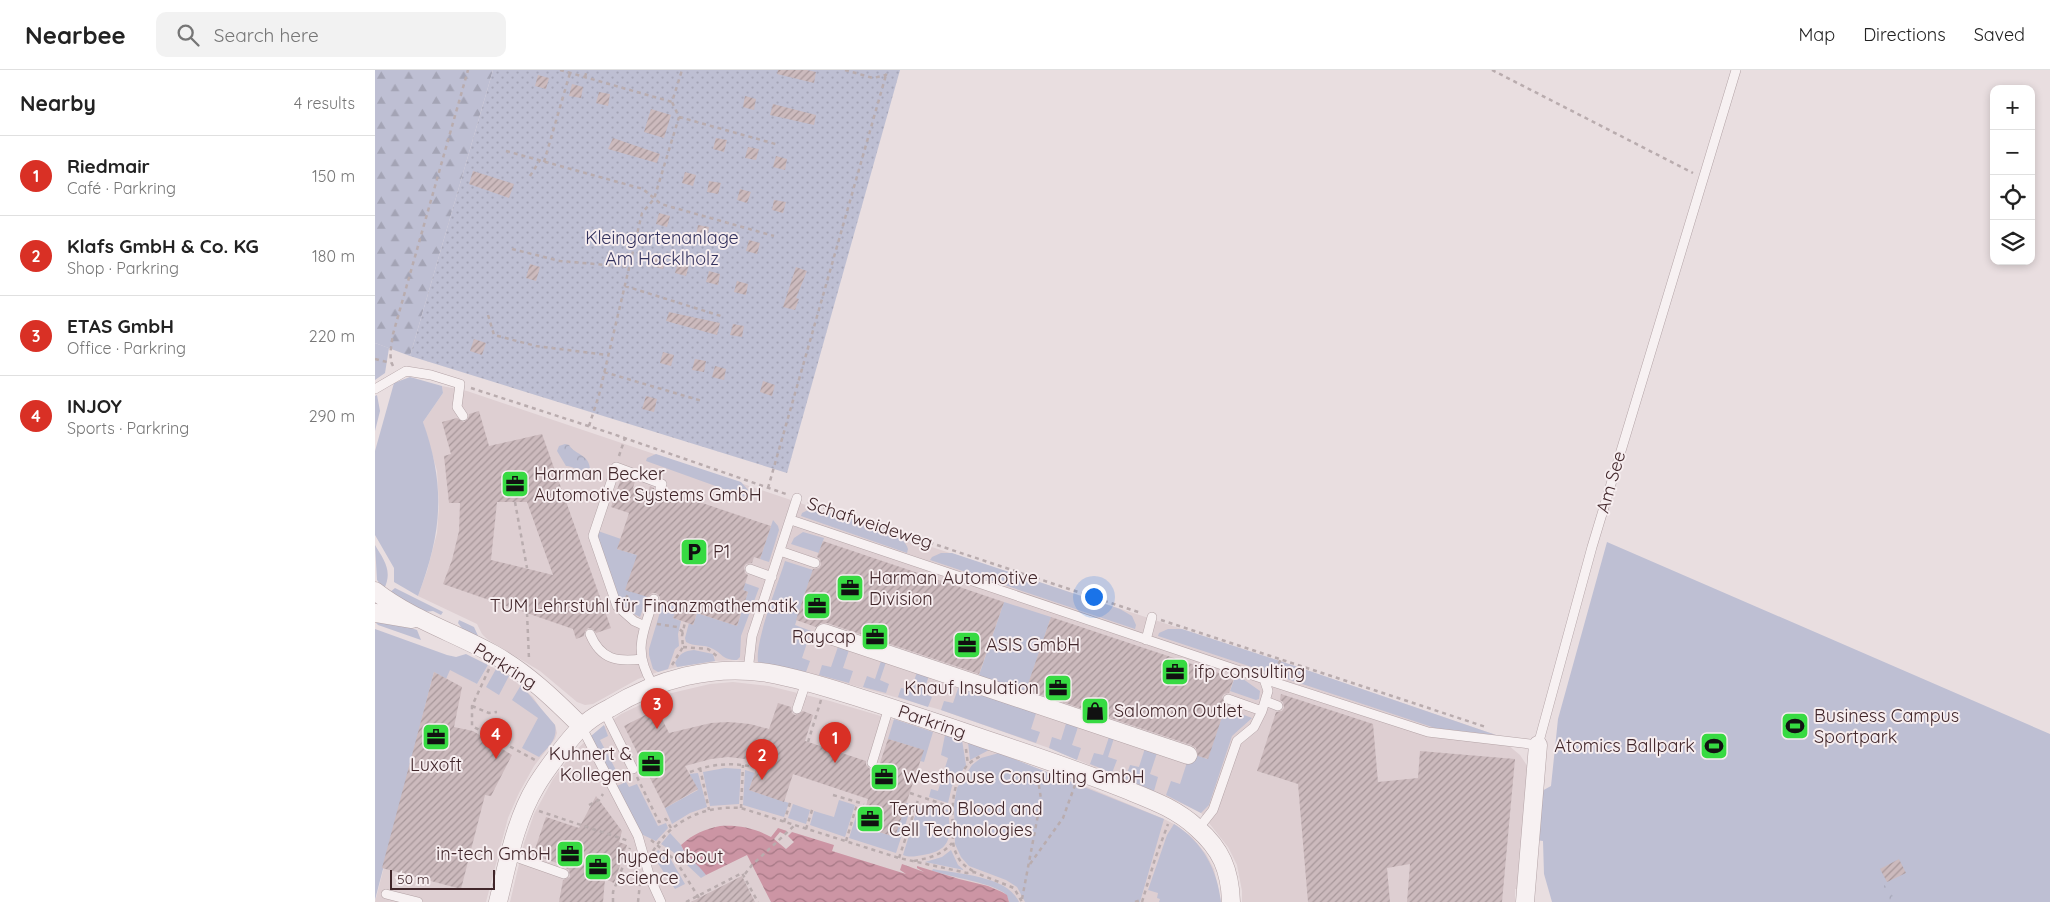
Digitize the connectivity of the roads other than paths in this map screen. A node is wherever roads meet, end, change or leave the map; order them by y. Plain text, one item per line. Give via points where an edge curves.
1 (1736, 70) edge
2 (375, 389) edge
3 (463, 416) dead end
4 (660, 489) dead end
5 (797, 498) road end
6 (791, 520) junction
7 (780, 551) junction
8 (815, 563) dead end
9 (750, 569) dead end
10 (772, 577) junction
11 (375, 591) edge
12 (655, 599) dead end
13 (375, 613) edge
14 (1152, 617) road end
15 (419, 620) junction
16 (645, 626) junction
17 (824, 633) dead end
18 (590, 634) dead end
19 (1146, 640) junction
20 (642, 658) junction
21 (748, 672) junction
22 (1264, 679) junction
23 (806, 682) junction
24 (653, 685) junction
25 (1228, 699) dead end
26 (1265, 701) junction
27 (1278, 706) dead end
28 (889, 707) junction
29 (797, 709) dead end
30 (604, 711) junction
31 (1262, 711) junction
32 (581, 726) junction
33 (1538, 745) junction
34 (1188, 755) dead end
35 (873, 763) dead end
36 (633, 769) road end
37 (1198, 828) junction
38 (510, 855) junction
39 (564, 874) dead end
40 (386, 894) dead end
41 (418, 902) edge
42 (498, 902) edge
43 (661, 902) edge
44 (1231, 902) edge
45 (1525, 902) edge

1 - 33 lane, Am See via 1592,547
2 - 3 lane via 407,371 431,374 460,384 457,407
4 - 16 lane via 662,484 616,467 593,536 617,606
5 - 6 lane
6 - 7 lane
6 - 19 lane
7 - 8 lane
7 - 10 lane
9 - 10 lane
10 - 21 lane via 752,636
11 - 15 street, Parkring
12 - 16 lane
13 - 15 street, Parkring
14 - 19 lane
15 - 32 street, Parkring via 492,654 528,676
16 - 20 lane via 640,643
17 - 34 street
18 - 20 lane via 595,645 608,656 621,661
19 - 22 lane
20 - 24 lane
21 - 23 street, Parkring via 765,672
21 - 24 street, Parkring via 722,671 685,676
22 - 26 lane via 1268,691
22 - 33 lane via 1428,732
23 - 28 street, Parkring
23 - 29 lane
24 - 30 street, Parkring
25 - 31 lane
26 - 27 lane
26 - 31 lane
28 - 35 lane
28 - 37 street, Parkring via 1115,786 1180,814
30 - 32 street, Parkring
30 - 36 lane
31 - 37 lane via 1254,727 1237,741 1213,810
32 - 38 street, Parkring via 536,785 517,828
32 - 43 lane via 638,836 649,878
33 - 45 street, Am See
37 - 44 street, Parkring via 1219,850 1230,886
38 - 39 lane
38 - 42 street, Parkring
40 - 41 lane

